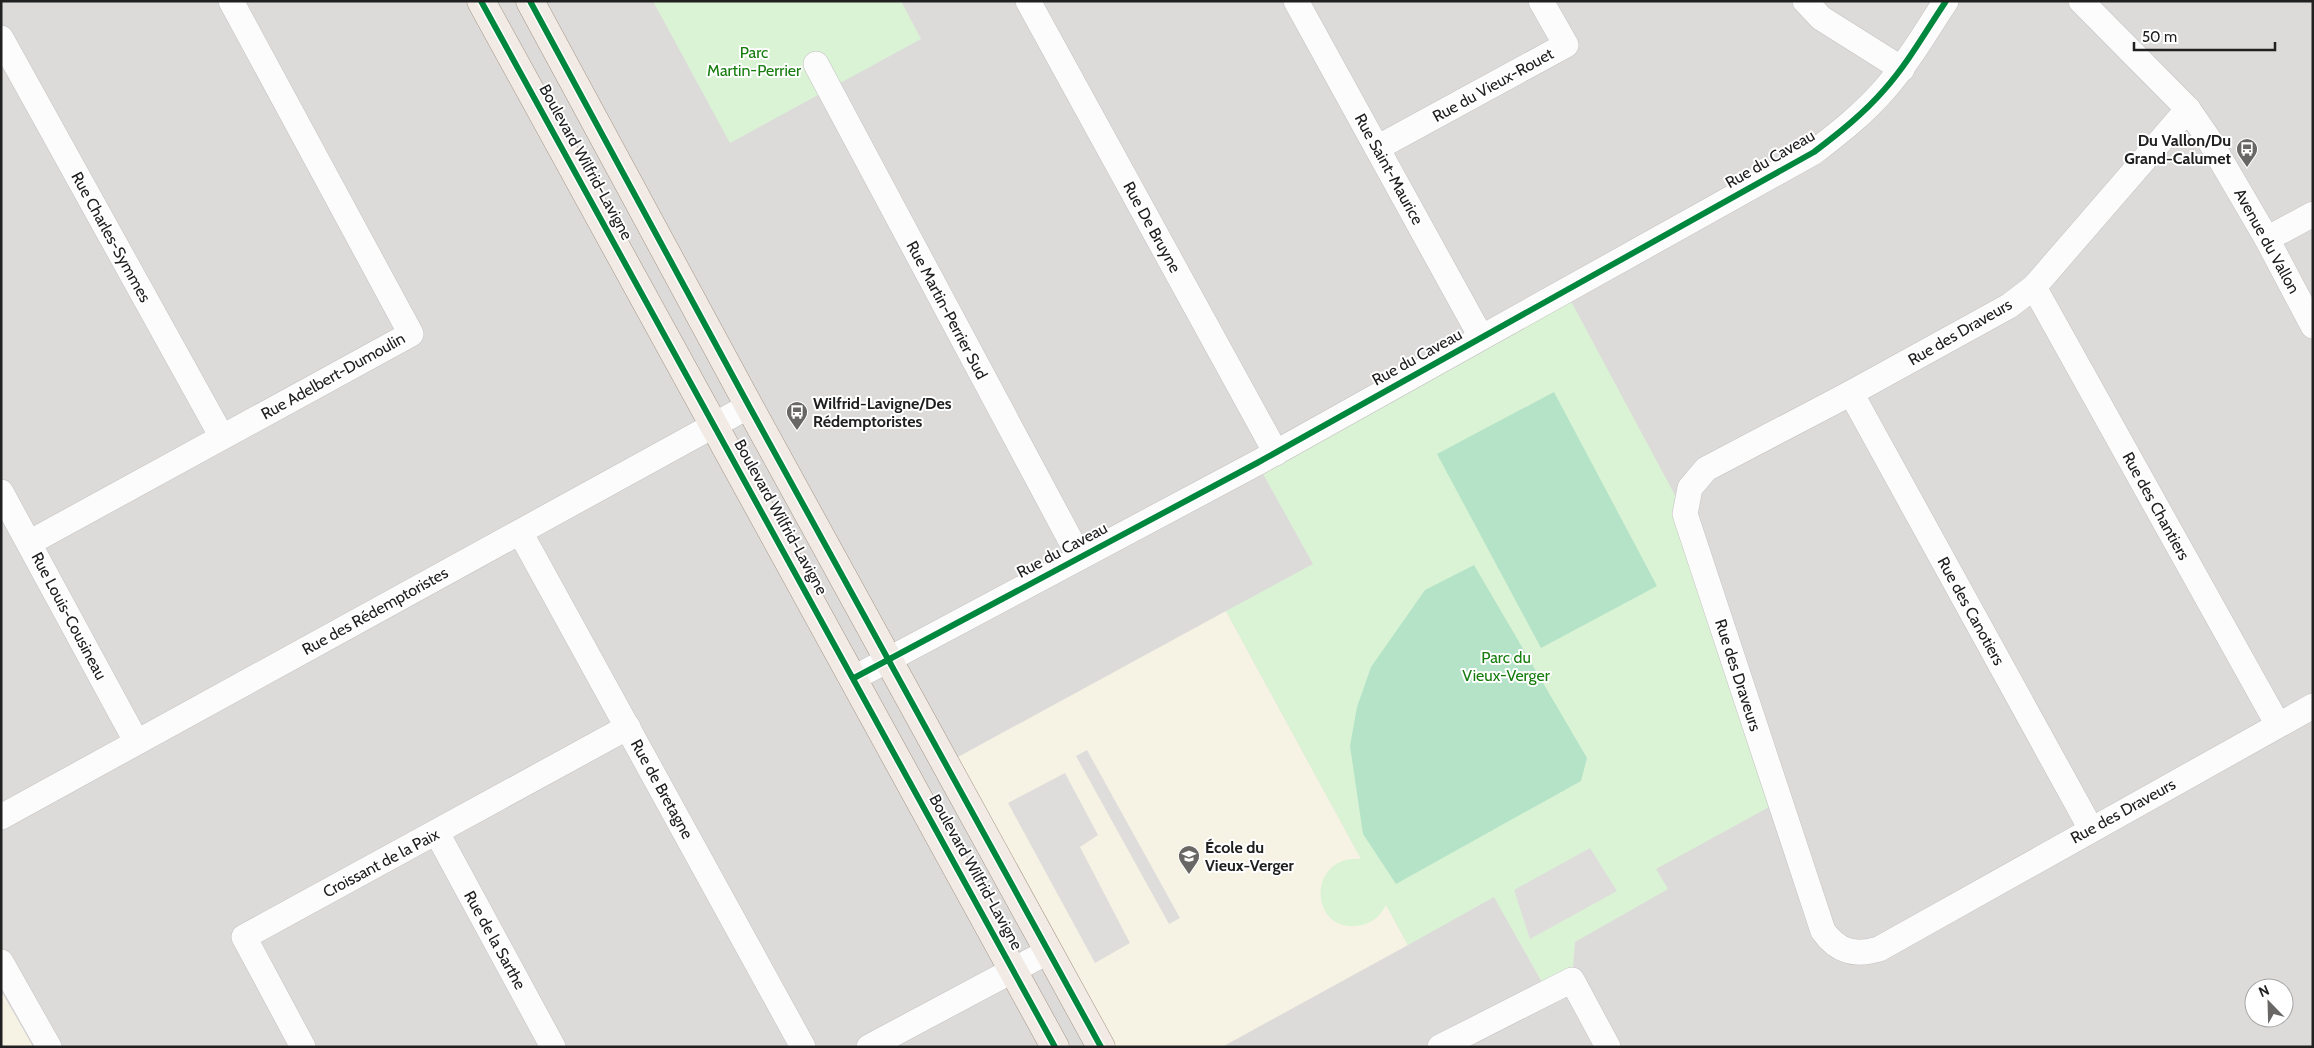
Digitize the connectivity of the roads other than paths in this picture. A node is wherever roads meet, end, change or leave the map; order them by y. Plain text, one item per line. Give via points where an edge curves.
1 (231, 1) edge
2 (481, 1) edge
3 (530, 1) edge
4 (1028, 1) edge
5 (1296, 1) edge
6 (1542, 1) edge
7 (1805, 1) edge
8 (1946, 1) edge
9 (2081, 1) edge
10 (1, 38) edge
11 (816, 64) dead end
12 (1902, 69) junction
13 (2188, 109) junction
14 (1377, 148) junction
15 (2313, 214) edge
16 (2267, 239) junction
17 (2034, 287) junction
18 (2313, 326) edge
19 (1481, 338) junction
20 (1851, 394) junction
21 (749, 406) junction
22 (715, 425) junction
23 (222, 437) junction
24 (1276, 453) junction
25 (1, 492) edge
26 (520, 532) junction
27 (29, 543) junction
28 (1079, 556) junction
29 (889, 659) junction
30 (854, 678) junction
31 (2313, 706) edge
32 (2278, 726) junction
33 (628, 727) junction
34 (136, 741) junction
35 (1, 816) edge
36 (2091, 829) junction
37 (437, 833) junction
38 (1049, 951) junction
39 (1, 962) edge
40 (1014, 969) junction
41 (49, 1047) edge
42 (303, 1047) edge
43 (553, 1047) edge
44 (803, 1047) edge
45 (869, 1047) edge
46 (1055, 1047) edge
47 (1101, 1047) edge
48 (1440, 1047) edge
49 (1608, 1047) edge

1 - 23 street, Rue Adelbert-Dumoulin via 411,334
2 - 22 main road, Boulevard Wilfrid-Lavigne
3 - 21 main road, Boulevard Wilfrid-Lavigne
4 - 24 street, Rue De Bruyne
5 - 14 street, Rue Saint-Maurice
6 - 14 street, Rue du Vieux-Rouet via 1566,45
7 - 12 street via 1821,18
8 - 12 street, Rue du Caveau
9 - 13 street, Avenue du Vallon
10 - 23 street, Rue Charles-Symmes
11 - 28 street, Rue Martin-Perrier Sud
12 - 19 street, Rue du Caveau via 1848,126 1814,152
13 - 16 street, Avenue du Vallon
13 - 17 street, Rue des Draveurs
14 - 19 street, Rue Saint-Maurice
15 - 16 street
16 - 18 street, Avenue du Vallon
17 - 20 street, Rue des Draveurs via 2009,306
17 - 32 street, Rue des Chantiers
19 - 24 street, Rue du Caveau
20 - 36 street, Rue des Canotiers
20 - 36 street, Rue des Draveurs via 1706,469 1690,488 1685,514 1823,931 1831,942 1853,953 1879,949
21 - 22 street, Rue des Rédemptoristes
21 - 29 main road, Boulevard Wilfrid-Lavigne
22 - 26 street, Rue des Rédemptoristes
22 - 30 main road, Boulevard Wilfrid-Lavigne
23 - 27 street, Rue Adelbert-Dumoulin
24 - 28 street, Rue du Caveau
25 - 27 street, Rue Louis-Cousineau
26 - 33 street, Rue de Bretagne
26 - 34 street, Rue des Rédemptoristes
27 - 34 street, Rue Louis-Cousineau
28 - 29 street, Rue du Caveau
29 - 30 street, Rue du Caveau
29 - 38 main road, Boulevard Wilfrid-Lavigne
30 - 40 main road, Boulevard Wilfrid-Lavigne
31 - 32 street, Rue des Draveurs
32 - 36 street, Rue des Draveurs
33 - 37 street, Croissant de la Paix
33 - 44 street, Rue de Bretagne
34 - 35 street, Rue des Rédemptoristes
37 - 42 street, Croissant de la Paix via 244,937
37 - 43 street, Rue de la Sarthe
38 - 40 street
38 - 47 main road, Boulevard Wilfrid-Lavigne
39 - 41 street
40 - 45 street
40 - 46 main road, Boulevard Wilfrid-Lavigne
48 - 49 street via 1572,980

